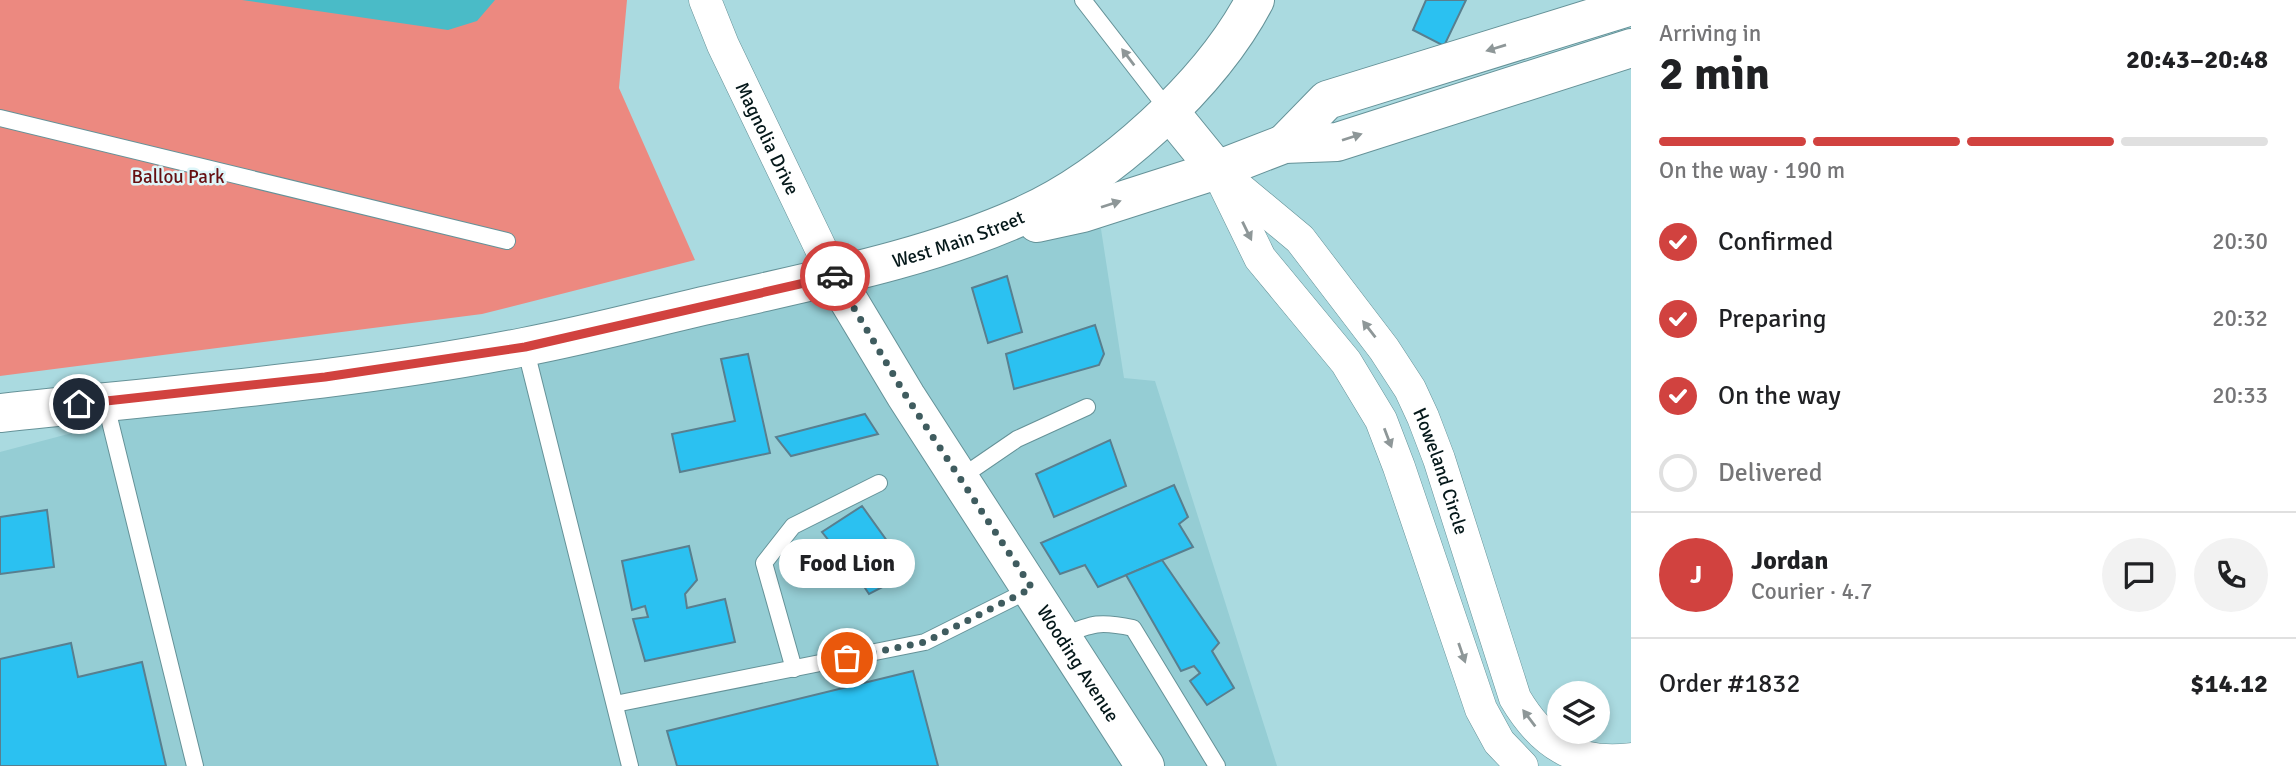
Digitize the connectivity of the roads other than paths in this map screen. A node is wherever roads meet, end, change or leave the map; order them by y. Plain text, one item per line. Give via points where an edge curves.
1 (705, 0) edge
2 (1083, 0) edge
3 (1247, 5) edge
4 (1631, 6) edge
5 (1548, 32) junction
6 (1631, 48) edge
7 (1562, 70) junction
8 (1169, 111) junction
9 (0, 118) edge
10 (1284, 144) junction
11 (1216, 170) junction
12 (507, 240) dead end
13 (950, 244) junction
14 (834, 276) junction
15 (525, 347) junction
16 (1398, 371) junction
17 (1362, 388) junction
18 (105, 401) junction
19 (1087, 407) dead end
20 (0, 413) edge
21 (960, 478) junction
22 (879, 483) dead end
23 (1459, 522) junction
24 (1422, 536) junction
25 (1032, 588) junction
26 (1062, 636) junction
27 (794, 669) junction
28 (1508, 677) junction
29 (1474, 687) junction
30 (615, 704) junction
31 (1631, 759) edge
32 (195, 766) edge
33 (630, 766) edge
34 (1145, 766) edge
35 (1217, 766) edge
36 (1522, 766) edge

1 - 14 street, Magnolia Drive
8 -> 2 lane
3 - 8 main road, West Main Street via 1223,51
4 - 5 main road
5 - 7 main road
5 -> 10 main road via 1327,100
6 - 7 main road
10 -> 7 main road via 1337,142
8 - 11 main road, Howeland Circle
8 - 13 main road, West Main Street via 1075,188 1023,216
9 - 12 lane
10 - 11 main road
13 -> 11 main road via 1083,213
16 -> 11 street, Howeland Circle via 1300,239
11 -> 17 street, Howeland Circle via 1261,258
13 - 14 main road, West Main Street
14 - 15 main road, West Main Street
14 - 21 main road, Wooding Avenue
15 - 18 main road, West Main Street via 325,377
15 - 30 lane
16 - 17 street
16 - 23 street, Howeland Circle via 1423,417
17 -> 24 street, Howeland Circle via 1381,419
18 - 20 main road, West Main Street
18 - 32 lane
19 - 21 lane via 1017,439
21 - 25 main road, Wooding Avenue
22 - 27 lane via 793,526 764,563
23 - 24 street
23 - 28 street, Howeland Circle
24 -> 29 street, Howeland Circle
25 - 26 main road, Wooding Avenue
25 - 27 lane via 925,642
26 - 34 main road, Wooding Avenue
26 - 35 lane via 1106,622 1133,628
27 - 30 lane
28 - 29 street
31 -> 28 street, Howeland Circle via 1590,759 1557,747 1525,715
29 - 36 street, Howeland Circle via 1489,726
30 - 33 lane

